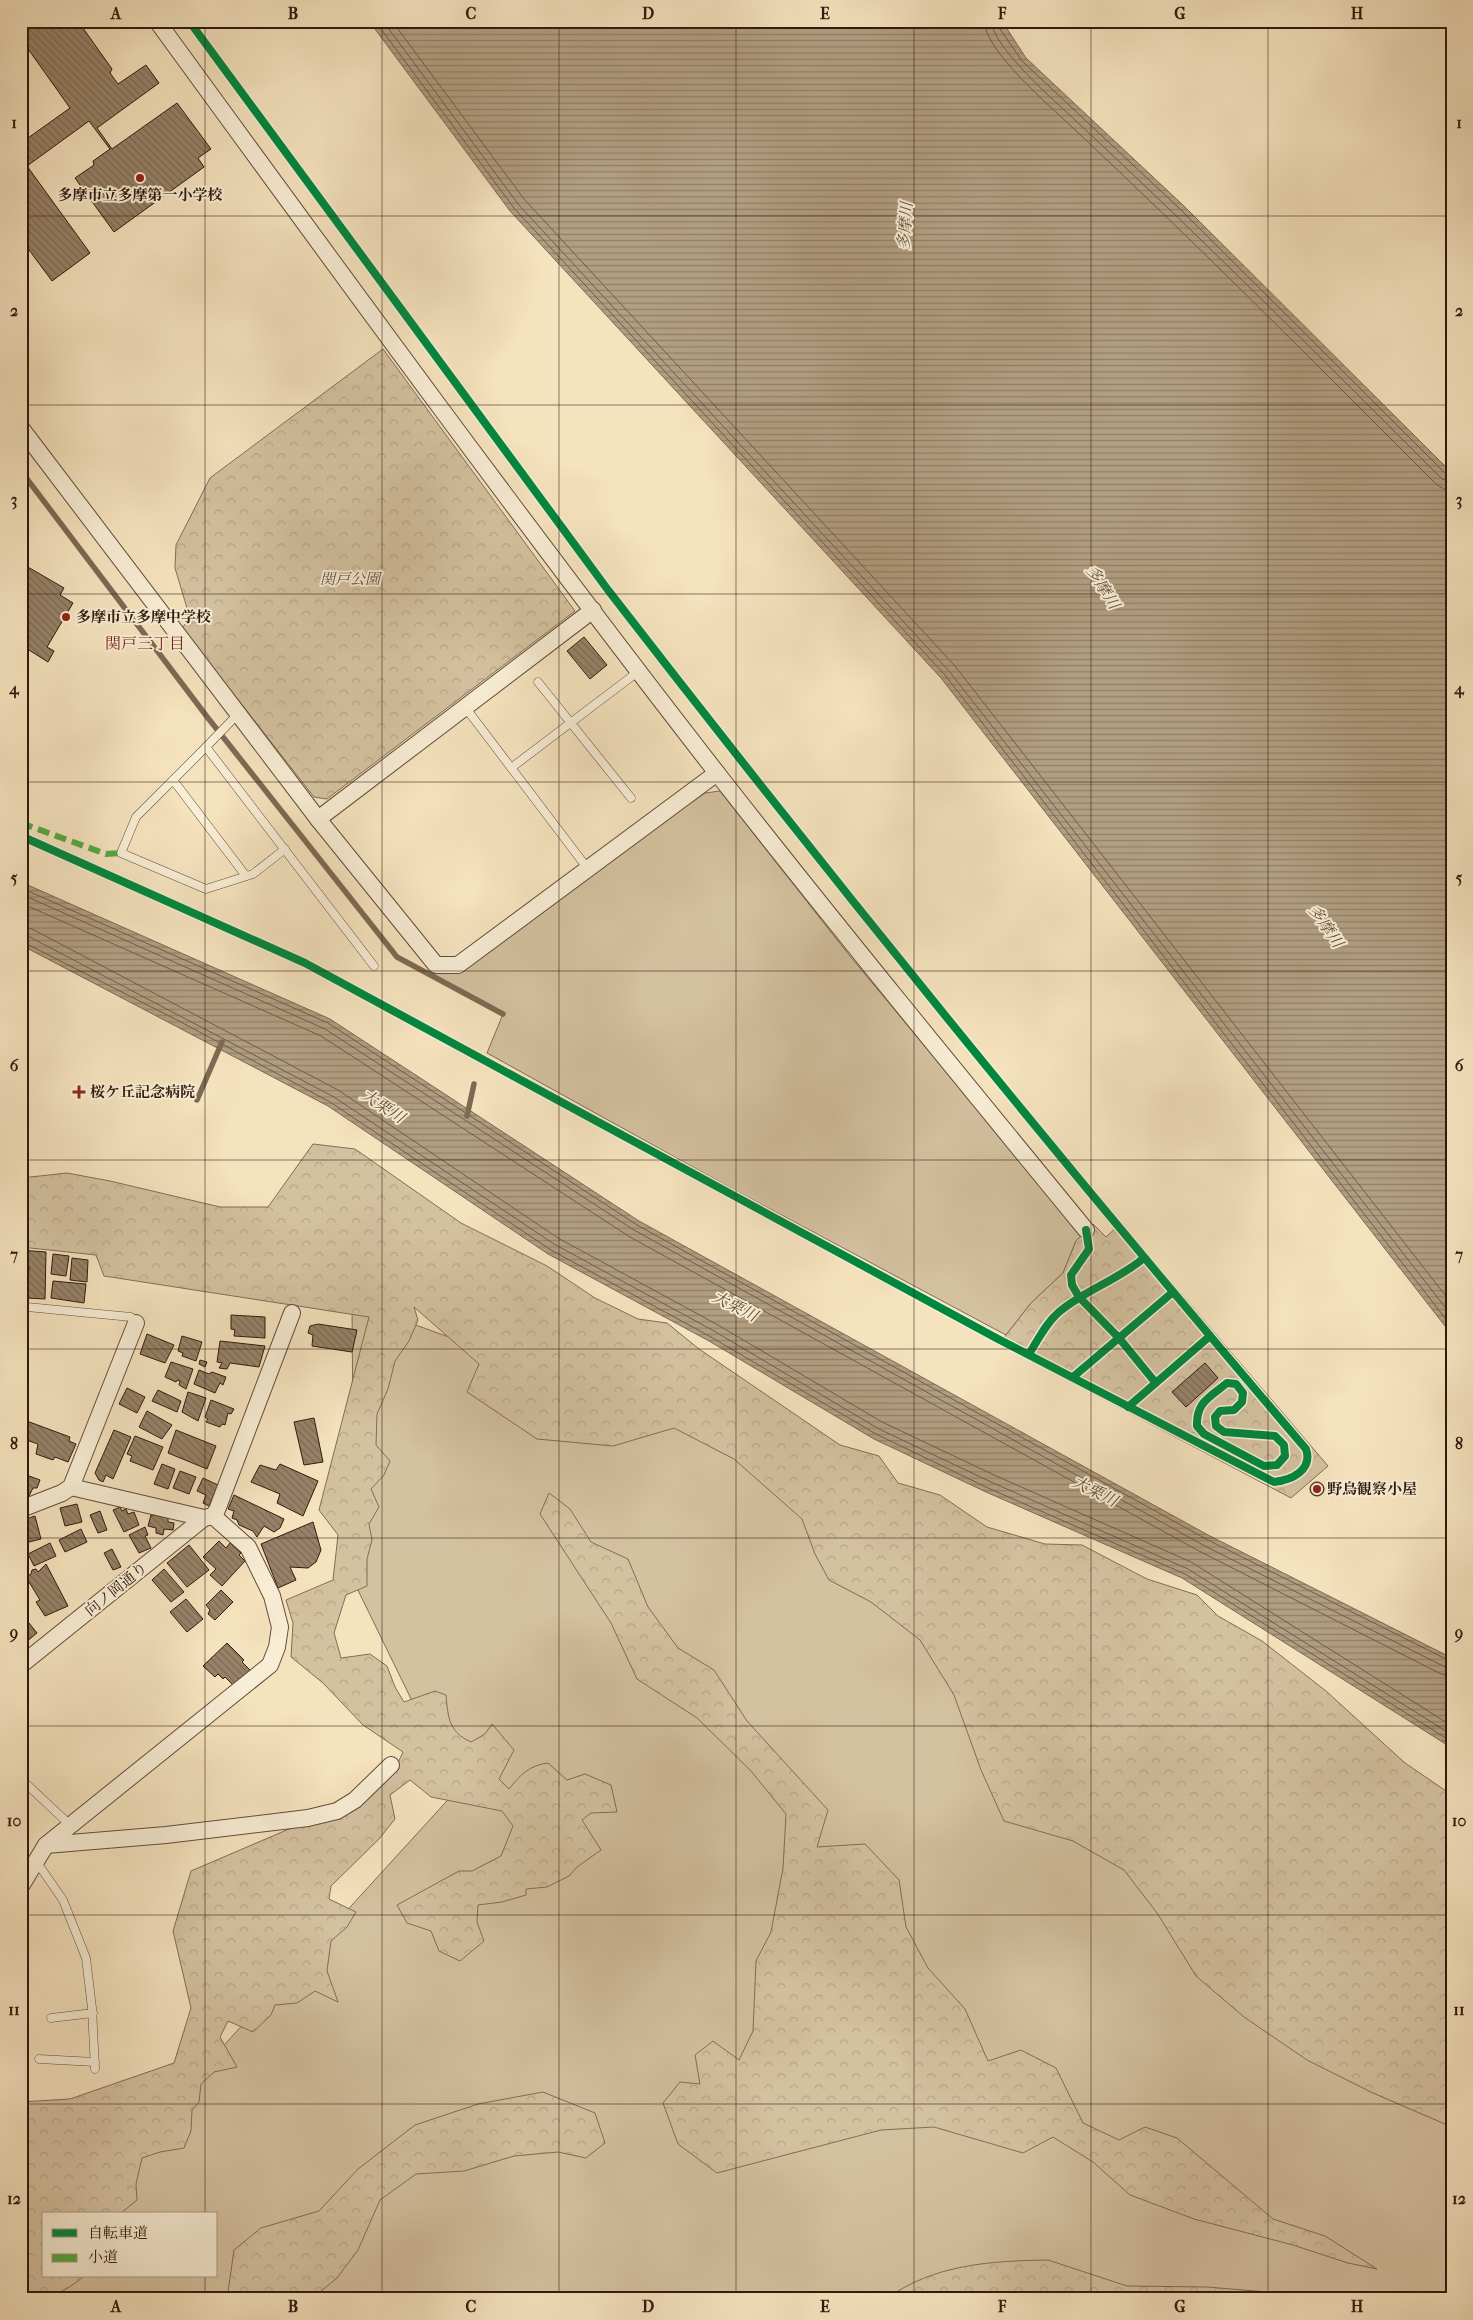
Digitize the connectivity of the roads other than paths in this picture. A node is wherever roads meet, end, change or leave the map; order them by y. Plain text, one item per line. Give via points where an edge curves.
1 (157, 21) edge
2 (21, 428) edge
3 (593, 610) junction
4 (640, 670) junction
5 (538, 682) dead end
6 (465, 707) junction
7 (233, 719) junction
8 (570, 722) junction
9 (208, 744) junction
10 (511, 768) junction
11 (717, 773) junction
12 (173, 780) junction
13 (630, 798) dead end
14 (318, 819) junction
15 (285, 850) junction
16 (588, 869) junction
17 (246, 876) junction
18 (374, 966) dead end
19 (1086, 1230) dead end
20 (21, 1309) edge
21 (292, 1313) dead end
22 (136, 1323) joint
23 (71, 1487) junction
24 (21, 1509) edge
25 (208, 1517) junction
26 (21, 1665) edge
27 (391, 1765) dead end
28 (21, 1779) edge
29 (69, 1824) junction
30 (46, 1845) junction
31 (28, 1857) edge
32 (21, 1886) edge
33 (93, 2013) junction
34 (51, 2018) dead end
35 (39, 2058) dead end

1 - 3 street via 383,331
2 - 7 street
3 - 4 street
3 - 6 street
4 - 8 lane
4 - 11 street
5 - 8 lane
6 - 10 lane
6 - 14 street
7 - 9 lane
7 - 14 street
8 - 10 lane
8 - 13 lane
9 - 12 lane
9 - 15 lane
10 - 16 lane
11 - 16 street
11 - 19 street via 866,962
12 - 17 lane
12 - 17 lane via 136,817 121,852 206,890
14 - 16 street via 436,965 458,965
15 - 17 lane
15 - 18 lane
20 - 22 lane via 131,1317
21 - 25 street via 217,1510
22 - 23 street
23 - 24 street
23 - 25 street
25 - 26 street, 向ノ岡通り
25 - 29 street via 248,1547 272,1596 280,1627 270,1665
27 - 30 street via 355,1800 337,1811 308,1818
28 - 29 lane
29 - 30 street
30 - 31 street
31 - 32 street
31 - 33 lane via 63,1900 86,1958
33 - 34 lane
33 - 35 lane via 95,2065

